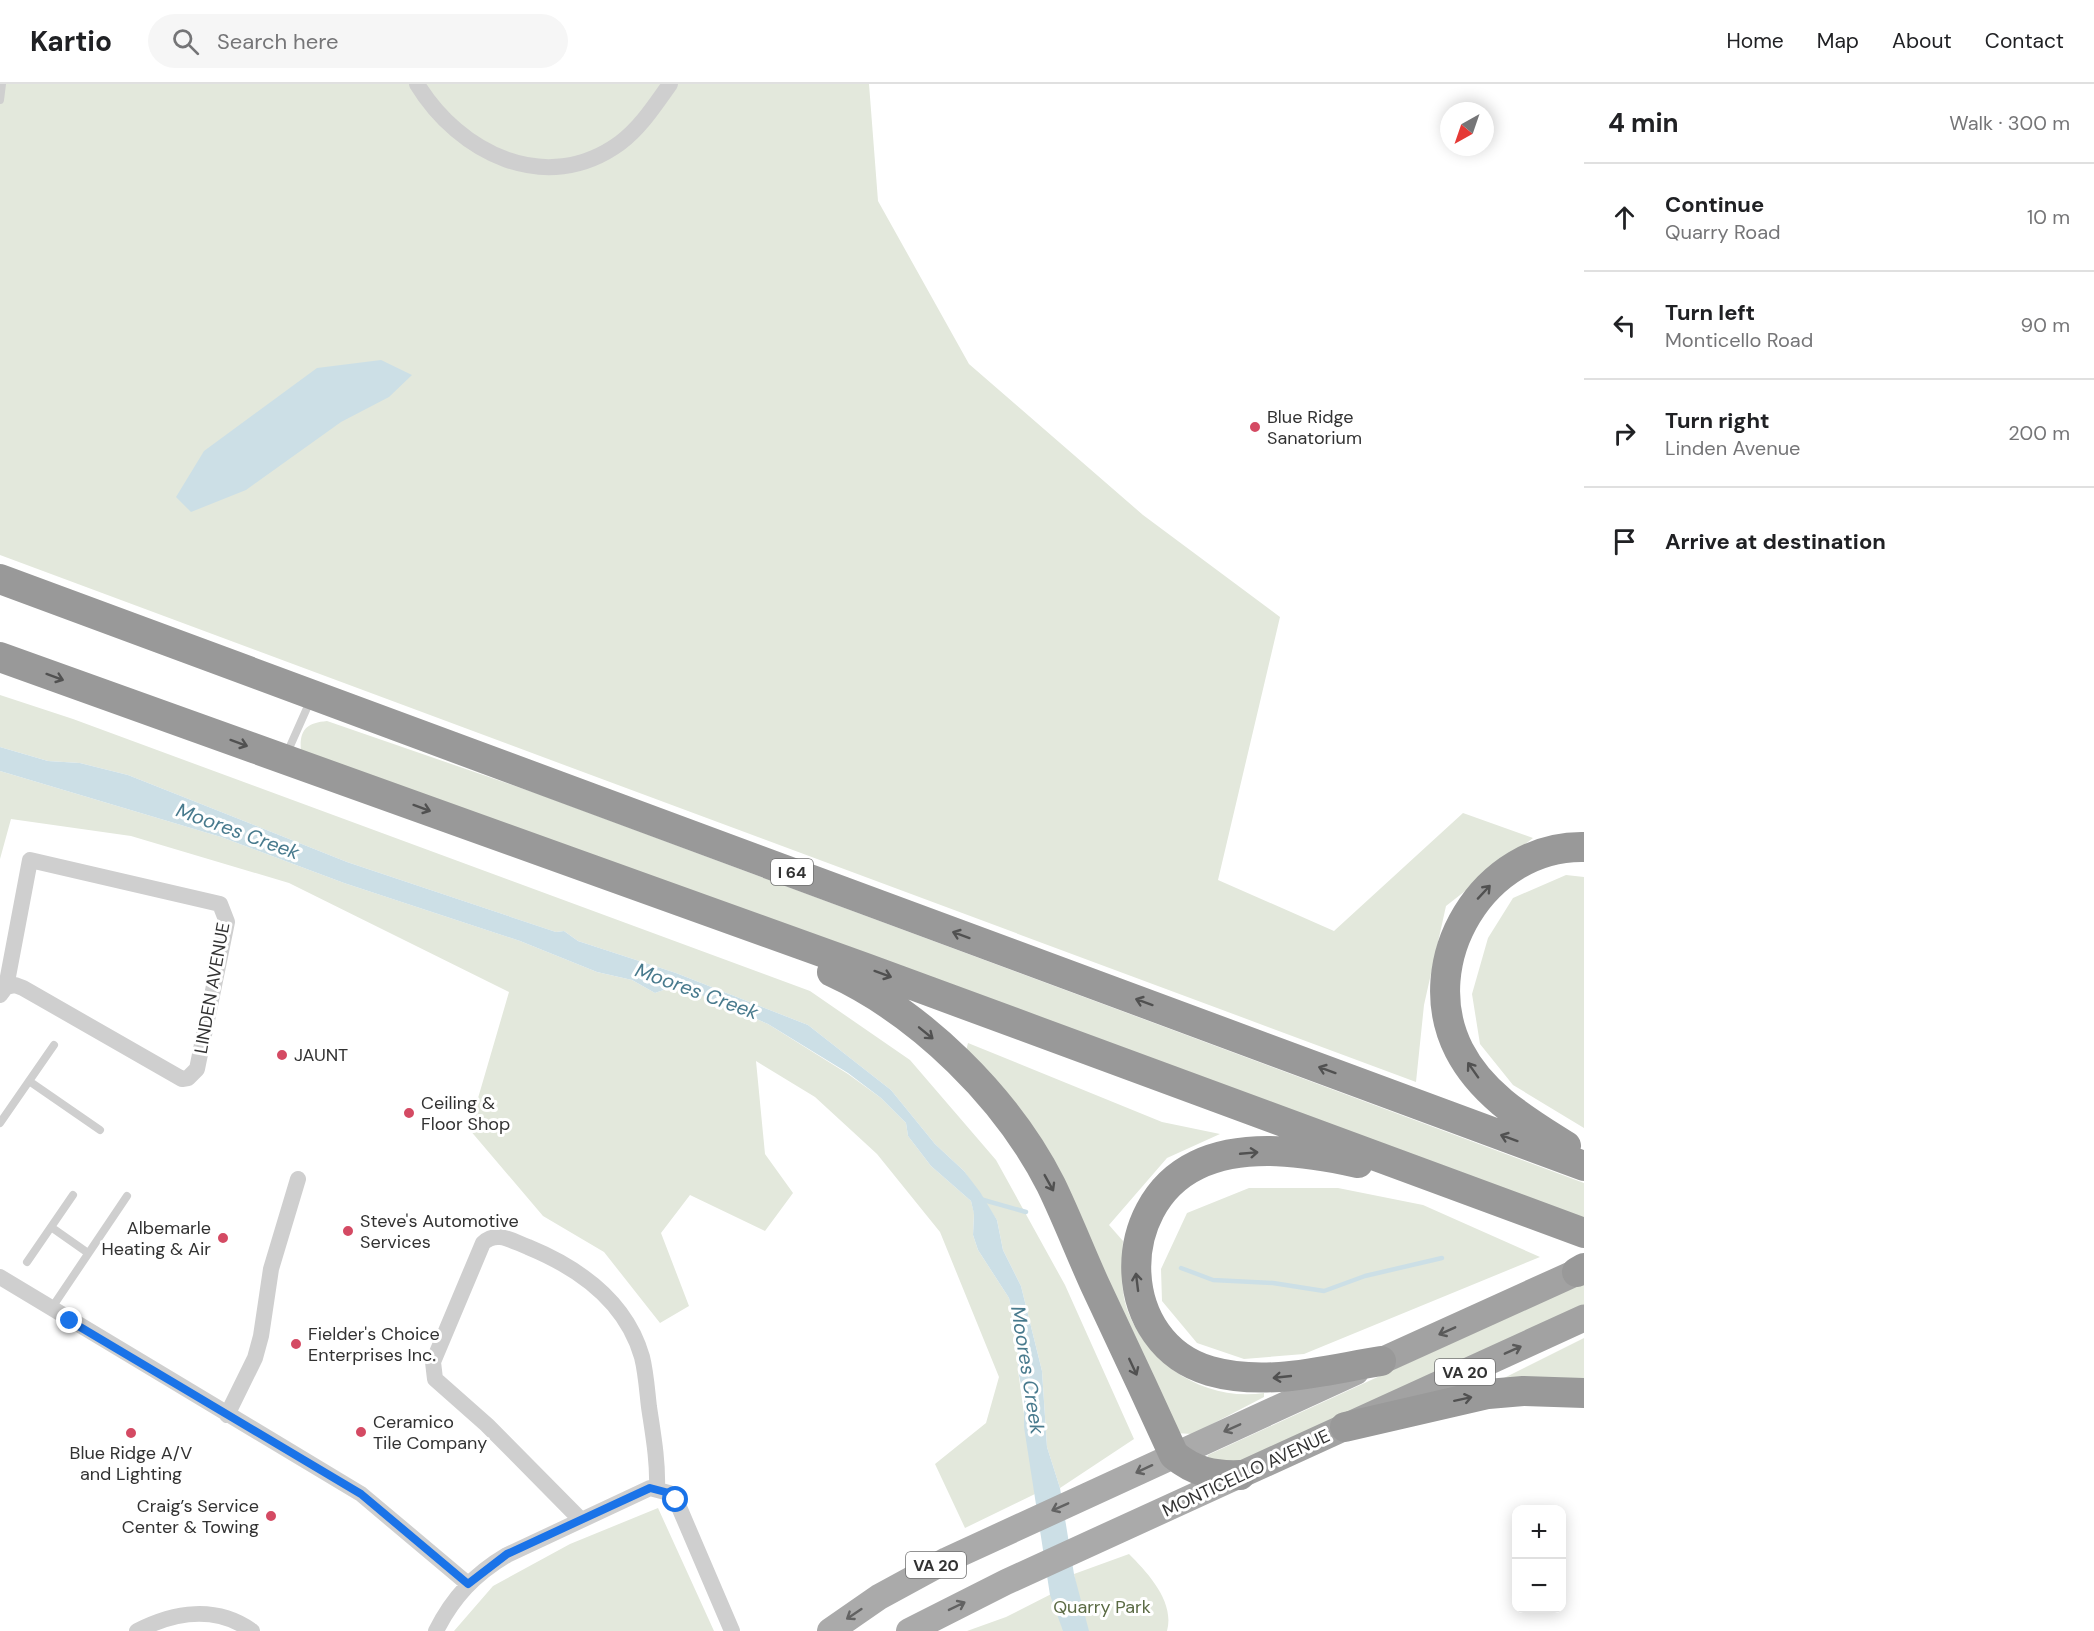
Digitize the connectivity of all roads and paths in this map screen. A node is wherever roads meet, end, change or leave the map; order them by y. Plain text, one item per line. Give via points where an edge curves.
1 (2, 84) edge
2 (417, 84) edge
3 (670, 84) edge
4 (0, 100) edge
5 (0, 579) edge
6 (0, 657) edge
7 (313, 694) junction
8 (285, 759) junction
9 (1584, 847) edge
10 (593, 869) junction
11 (3, 991) edge
12 (54, 1044) dead end
13 (29, 1081) junction
14 (0, 1123) edge
15 (100, 1130) dead end
16 (1584, 1158) edge
17 (1584, 1166) edge
18 (298, 1179) dead end
19 (1472, 1190) junction
20 (74, 1195) dead end
21 (127, 1196) dead end
22 (51, 1227) junction
23 (1584, 1233) edge
24 (88, 1253) junction
25 (27, 1263) dead end
26 (1582, 1270) edge
27 (0, 1277) edge
28 (51, 1309) junction
29 (1584, 1318) edge
30 (1381, 1360) junction
31 (1584, 1393) edge
32 (227, 1415) junction
33 (1345, 1426) junction
34 (1174, 1455) junction
35 (1240, 1475) junction
36 (657, 1488) junction
37 (580, 1519) junction
38 (468, 1584) junction
39 (137, 1631) edge
40 (252, 1631) edge
41 (436, 1631) edge
42 (732, 1631) edge
43 (830, 1631) edge
44 (909, 1631) edge

1 - 4 lane
2 - 3 street via 445,123 467,141 510,161 552,166 591,158 617,145 642,122
5 - 7 highway, I 64
6 -> 8 highway
7 - 8 lane
17 -> 7 highway, I 64
8 -> 10 highway
16 -> 9 highway via 1521,1118 1480,1081 1453,1035 1445,980 1457,932 1483,892 1505,872 1539,854
10 -> 19 highway
10 -> 34 highway via 851,980 902,1013 964,1067 1007,1119 1050,1184
11 - 11 street, LINDEN AVENUE via 15,985 23,988 182,1079 188,1078 197,1069 227,922 225,913 220,904 30,860
12 - 13 lane
13 - 14 lane
13 - 15 lane
18 - 32 street via 271,1269 255,1358
19 - 23 highway
30 -> 19 highway via 1282,1378 1232,1376 1187,1361 1160,1336 1142,1306 1135,1262 1143,1223 1166,1187 1181,1174 1216,1158 1243,1154 1319,1156
20 - 22 lane
21 - 24 lane
22 - 24 lane
22 - 25 lane
24 - 28 lane
26 -> 30 highway, VA 20
27 - 28 street
28 - 32 street
33 -> 29 highway, MONTICELLO AVENUE / VA 20
30 -> 34 main road, VA 20
33 -> 31 highway via 1488,1394
32 - 38 street via 370,1500
33 - 35 highway, MONTICELLO AVENUE / VA 20
34 - 35 highway via 1206,1474
34 -> 43 main road, VA 20 via 922,1572
44 -> 35 main road, MONTICELLO AVENUE / VA 20
36 - 37 street
36 - 37 street via 658,1464 642,1359 626,1320 612,1301 576,1271 543,1253 496,1236 483,1243 443,1336 433,1362 435,1379 487,1425
36 - 42 street via 676,1500
37 - 38 street via 507,1554
38 - 41 street
39 - 40 street via 188,1613 226,1618

